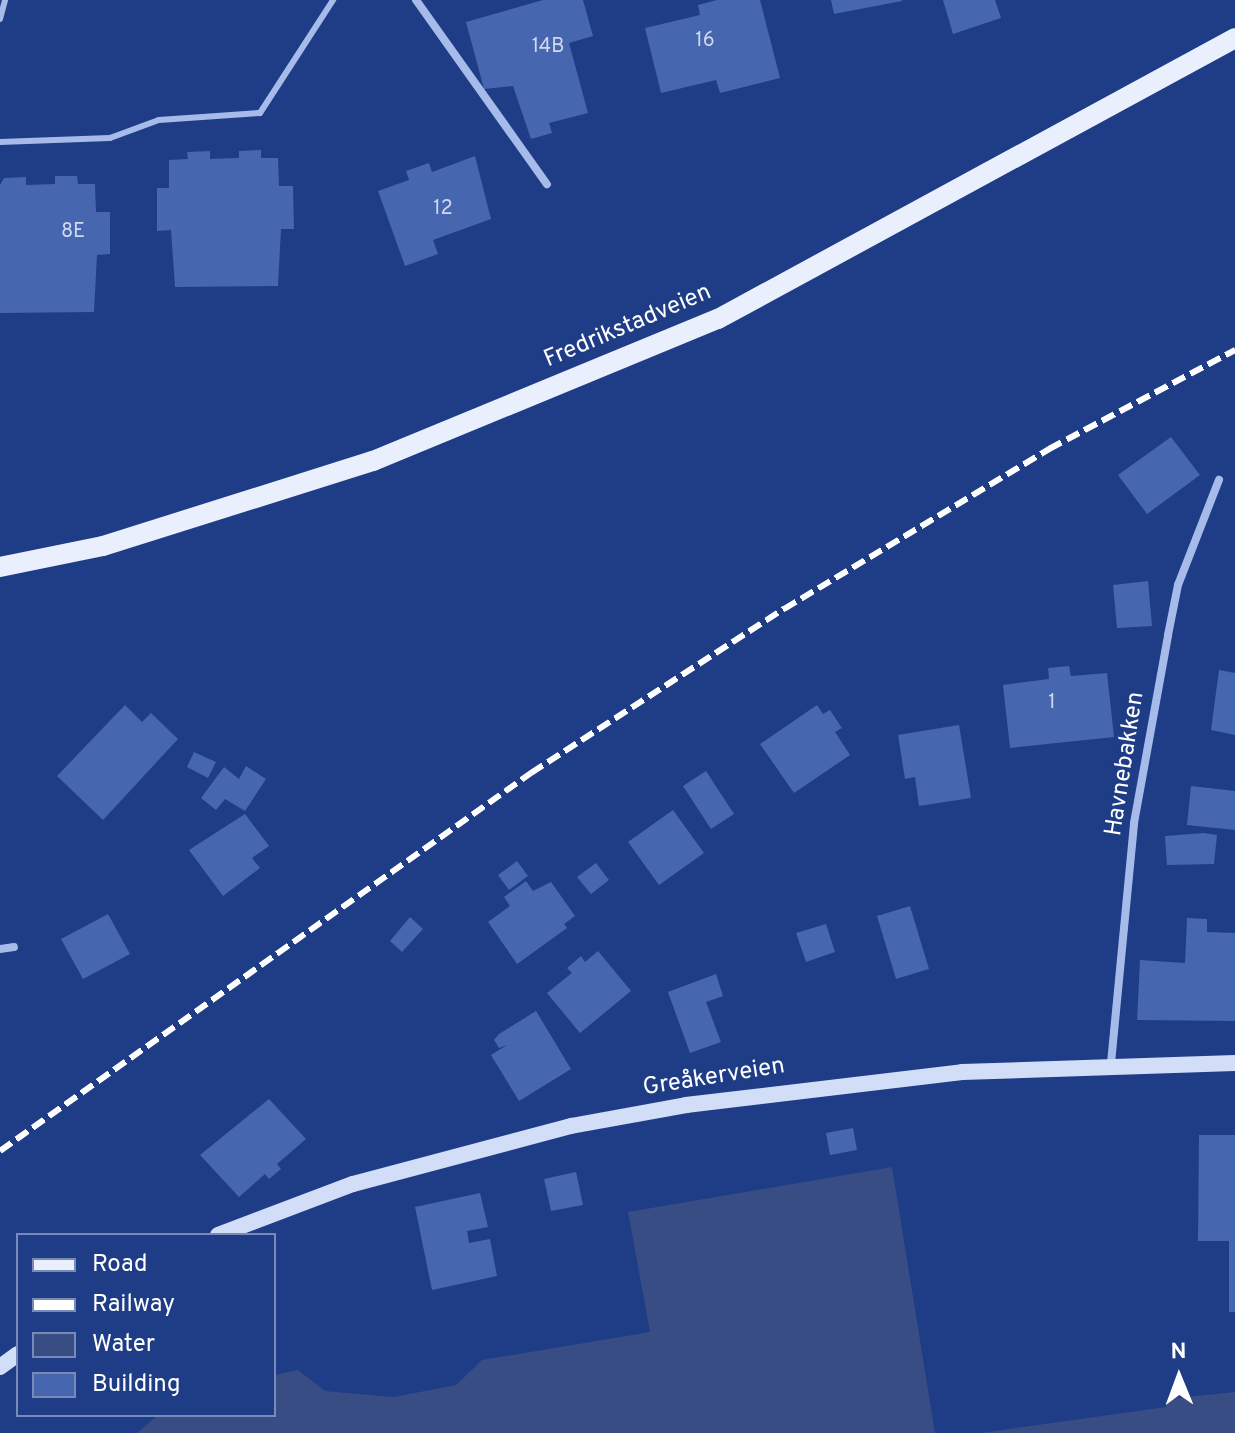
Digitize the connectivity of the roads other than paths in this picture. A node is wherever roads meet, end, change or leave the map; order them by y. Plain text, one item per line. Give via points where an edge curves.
1 (5, 0) edge
2 (333, 0) edge
3 (416, 0) edge
4 (0, 19) edge
5 (1235, 38) edge
6 (0, 142) edge
7 (547, 184) dead end
8 (1219, 480) dead end
9 (0, 567) edge
10 (14, 947) dead end
11 (0, 949) edge
12 (1111, 1063) junction
13 (1235, 1063) edge
14 (223, 1233) edge

1 - 4 lane
2 - 6 lane via 260,113 159,120 110,138
3 - 7 street
5 - 9 main road, Fredrikstadveien via 718,319 373,461 103,546
8 - 12 street, Havnebakken via 1194,537 1168,635 1134,823
10 - 11 street
12 - 13 main road, Greåkerveien
12 - 14 main road, Greåkerveien via 815,1086 571,1126 353,1184

